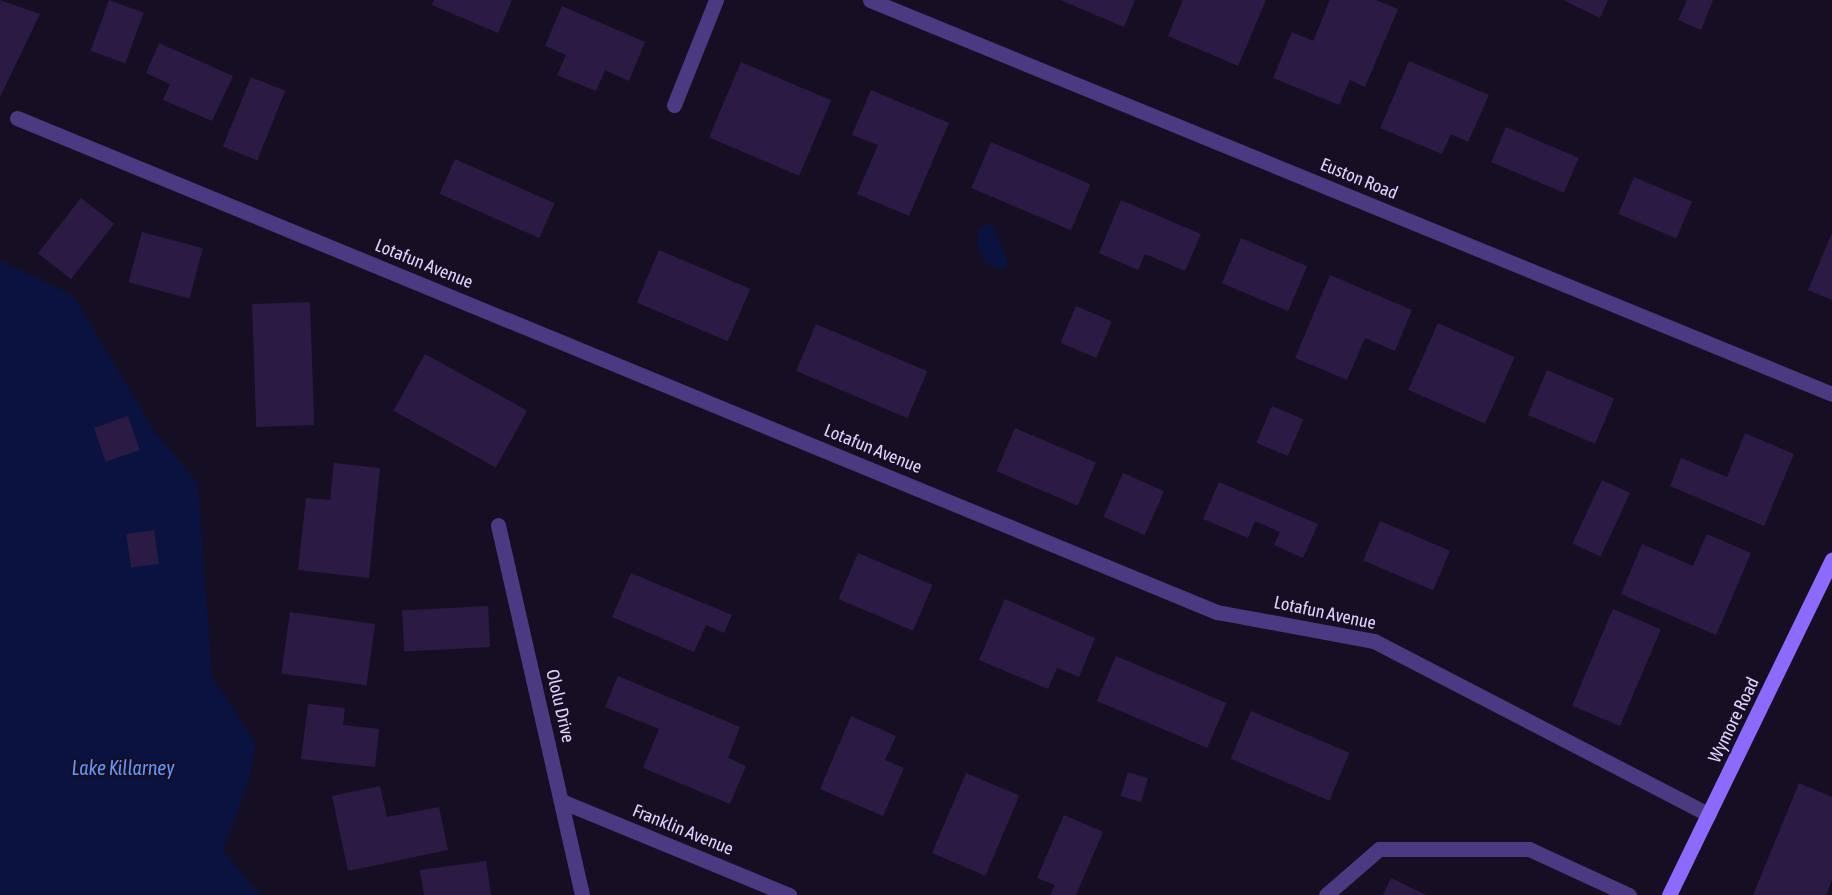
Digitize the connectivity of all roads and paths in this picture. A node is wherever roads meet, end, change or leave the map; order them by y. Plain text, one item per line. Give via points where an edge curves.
1 (716, 0) edge
2 (870, 0) edge
3 (674, 105) dead end
4 (17, 117) dead end
5 (1832, 394) edge
6 (498, 525) dead end
7 (1832, 560) edge
8 (561, 801) junction
9 (1709, 815) junction
10 (582, 895) edge
11 (789, 895) edge
12 (1326, 895) edge
13 (1629, 895) edge
14 (1669, 895) edge

1 - 3 street
2 - 5 street, Euston Road
4 - 9 street, Lotafun Avenue via 1217,612 1374,642
6 - 8 street, Ololu Drive
7 - 9 main road, Wymore Road
8 - 10 street, Ololu Drive
8 - 11 street, Franklin Avenue
9 - 14 main road, Wymore Road
12 - 13 street via 1379,849 1529,849

